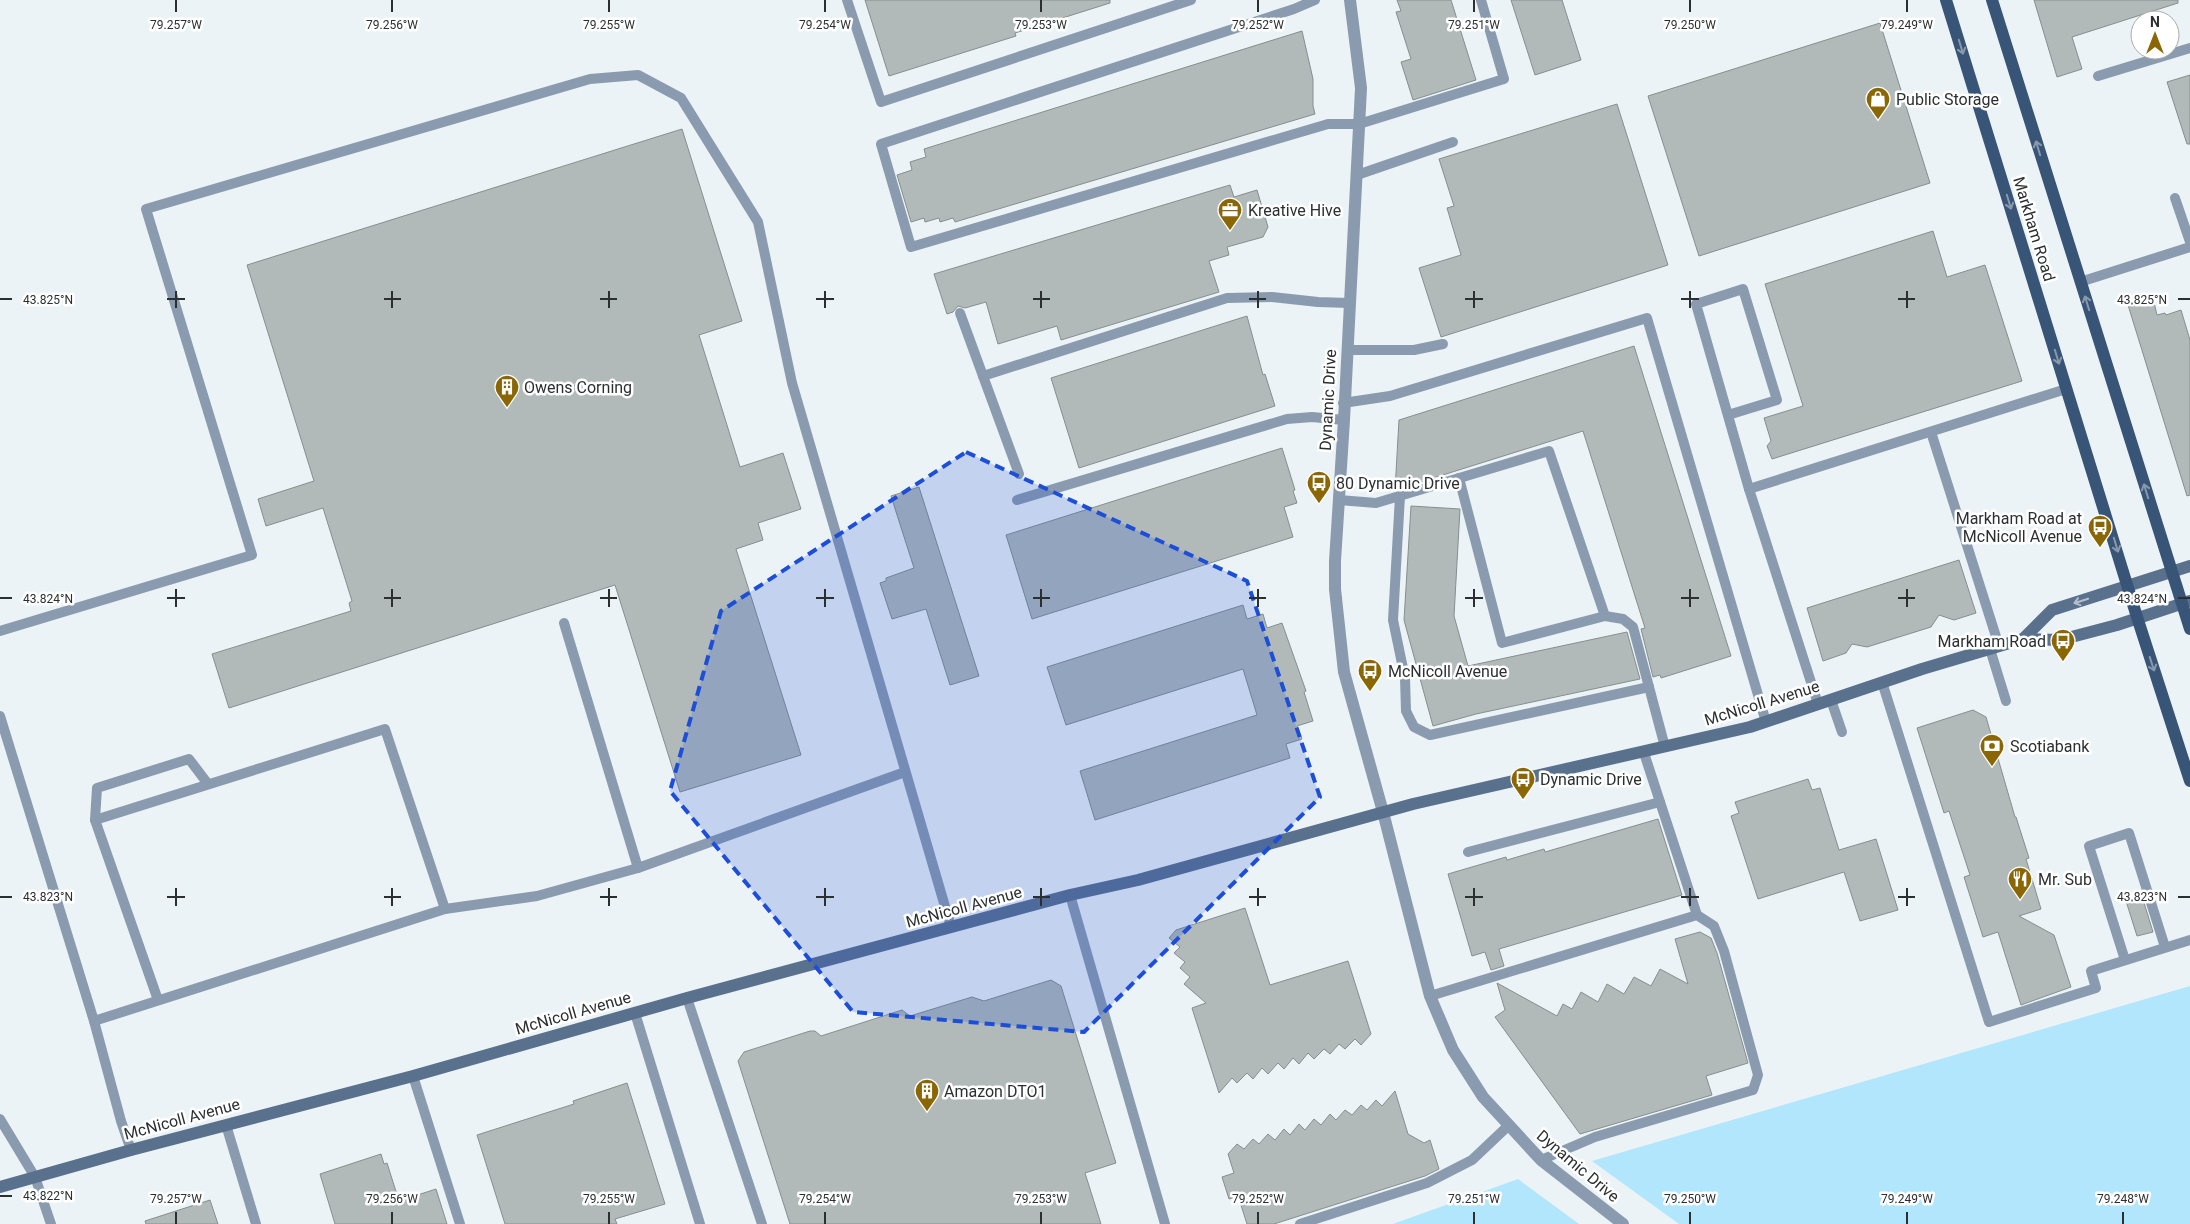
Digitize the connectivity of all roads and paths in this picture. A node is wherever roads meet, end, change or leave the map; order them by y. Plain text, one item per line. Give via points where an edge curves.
1 (847, 0) edge
2 (1191, 0) edge
3 (1315, 0) edge
4 (1350, 0) edge
5 (1481, 0) edge
6 (1946, 0) edge
7 (1992, 0) edge
8 (2190, 48) edge
9 (2098, 76) dead end
10 (1360, 124) junction
11 (1453, 142) dead end
12 (1357, 175) junction
13 (2175, 198) dead end
14 (2190, 242) edge
15 (2190, 247) edge
16 (2080, 282) junction
17 (1349, 303) junction
18 (960, 313) dead end
19 (1443, 344) dead end
20 (1347, 350) junction
21 (983, 376) junction
22 (2066, 389) junction
23 (1344, 403) junction
24 (1728, 415) junction
25 (1344, 420) junction
26 (1931, 432) junction
27 (1019, 474) dead end
28 (1459, 478) junction
29 (1749, 489) junction
30 (1400, 496) junction
31 (1017, 500) dead end
32 (1339, 500) junction
33 (2190, 566) edge
34 (2171, 571) junction
35 (2127, 586) junction
36 (2185, 602) edge
37 (1605, 616) junction
38 (2137, 617) junction
39 (564, 623) dead end
40 (2190, 629) edge
41 (0, 631) edge
42 (2023, 639) junction
43 (1995, 648) junction
44 (1882, 682) junction
45 (1649, 687) junction
46 (1831, 700) junction
47 (2006, 701) dead end
48 (1818, 704) junction
49 (0, 716) edge
50 (1766, 722) junction
51 (1842, 732) dead end
52 (1665, 747) junction
53 (1644, 753) junction
54 (904, 772) junction
55 (2190, 781) edge
56 (208, 784) junction
57 (1660, 802) junction
58 (1383, 812) junction
59 (95, 820) junction
60 (1468, 852) dead end
61 (638, 868) junction
62 (1070, 896) junction
63 (445, 910) junction
64 (1697, 915) junction
65 (951, 927) junction
66 (2190, 940) edge
67 (2165, 948) junction
68 (2125, 960) junction
69 (1430, 996) junction
70 (687, 998) junction
71 (158, 1000) junction
72 (635, 1013) junction
73 (94, 1021) junction
74 (413, 1076) junction
75 (0, 1119) edge
76 (226, 1125) junction
77 (1508, 1125) junction
78 (131, 1150) junction
79 (1540, 1160) junction
80 (34, 1177) junction
81 (0, 1187) edge
82 (51, 1224) edge
83 (256, 1224) edge
84 (460, 1224) edge
85 (700, 1224) edge
86 (762, 1224) edge
87 (1165, 1224) edge
88 (1300, 1224) edge
89 (1623, 1224) edge

1 - 2 lane via 880,102
3 - 10 lane via 881,144 911,247 1328,124
4 - 10 street, Dynamic Drive via 1361,88
5 - 10 lane via 1504,79
6 -> 22 main road, Markham Road
16 -> 7 main road, Markham Road
8 - 9 lane
10 - 12 street, Dynamic Drive
11 - 12 lane
12 - 17 street, Dynamic Drive
13 - 14 lane
15 - 16 lane
34 -> 16 main road, Markham Road
17 - 20 street, Dynamic Drive
17 - 21 lane via 1272,297 1227,298
18 - 21 lane
19 - 20 lane via 1414,350
20 - 23 street, Dynamic Drive
21 - 27 lane
22 - 26 lane
22 -> 35 main road, Markham Road
23 - 25 street, Dynamic Drive
23 - 50 lane via 1390,396 1647,318
24 - 24 lane via 1696,304 1744,289 1777,400
24 - 29 lane
25 - 31 lane via 1312,417 1287,420
25 - 32 street, Dynamic Drive
26 - 29 lane
26 - 43 lane
28 - 30 lane
28 - 37 lane via 1549,452
28 - 37 lane via 1502,643
29 - 48 lane
30 - 32 lane via 1376,503
30 - 45 lane via 1393,620 1405,678 1406,710 1414,727 1430,735
32 - 58 street, Dynamic Drive via 1335,590 1344,672
33 - 34 main road, McNicoll Avenue
34 - 35 main road, McNicoll Avenue
34 - 36 main road, Markham Road
35 - 38 main road, Markham Road
35 -> 42 main road, McNicoll Avenue via 2052,610
36 - 38 main road, McNicoll Avenue
36 - 40 main road, Markham Road
37 - 45 lane via 1623,619 1633,628
38 - 42 main road, McNicoll Avenue via 2060,640
38 -> 55 main road, Markham Road
39 - 61 lane
41 - 54 lane via 252,555 146,209 590,79 638,75 681,98 758,222 792,383
42 - 43 main road, McNicoll Avenue
43 - 44 main road, McNicoll Avenue
43 - 47 lane
44 - 46 main road, McNicoll Avenue
44 - 68 lane via 1988,1022 2096,988 2091,971
45 - 52 lane
46 - 48 main road, McNicoll Avenue
46 - 51 lane
48 - 50 main road, McNicoll Avenue
49 - 73 lane
50 - 52 main road, McNicoll Avenue
52 - 53 main road, McNicoll Avenue
53 - 57 lane
53 - 58 main road, McNicoll Avenue
54 - 61 lane
54 - 65 lane
56 - 59 lane
56 - 59 lane via 189,759 97,788
56 - 63 lane via 385,729
57 - 60 lane
57 - 64 lane
58 - 62 main road, McNicoll Avenue
58 - 69 street, Dynamic Drive
59 - 71 lane
61 - 63 lane via 537,896
62 - 65 main road, McNicoll Avenue
62 - 87 lane
63 - 71 lane
64 - 69 lane
64 - 79 lane via 1714,926 1724,951 1758,1075 1753,1090 1595,1137
65 - 70 main road, McNicoll Avenue
66 - 67 lane
67 - 68 lane
67 - 68 lane via 2129,833 2089,846
69 - 77 street, Dynamic Drive via 1453,1050 1483,1097
70 - 72 main road, McNicoll Avenue
70 - 86 lane
71 - 73 lane
72 - 74 main road, McNicoll Avenue
72 - 85 lane
73 - 78 lane
74 - 76 main road, McNicoll Avenue
74 - 84 lane
75 - 80 lane
76 - 78 main road, McNicoll Avenue
76 - 83 lane
77 - 79 street, Dynamic Drive
77 - 88 lane via 1472,1160 1427,1183
78 - 80 main road, McNicoll Avenue
79 - 89 street, Dynamic Drive
80 - 81 main road, McNicoll Avenue
80 - 82 lane

